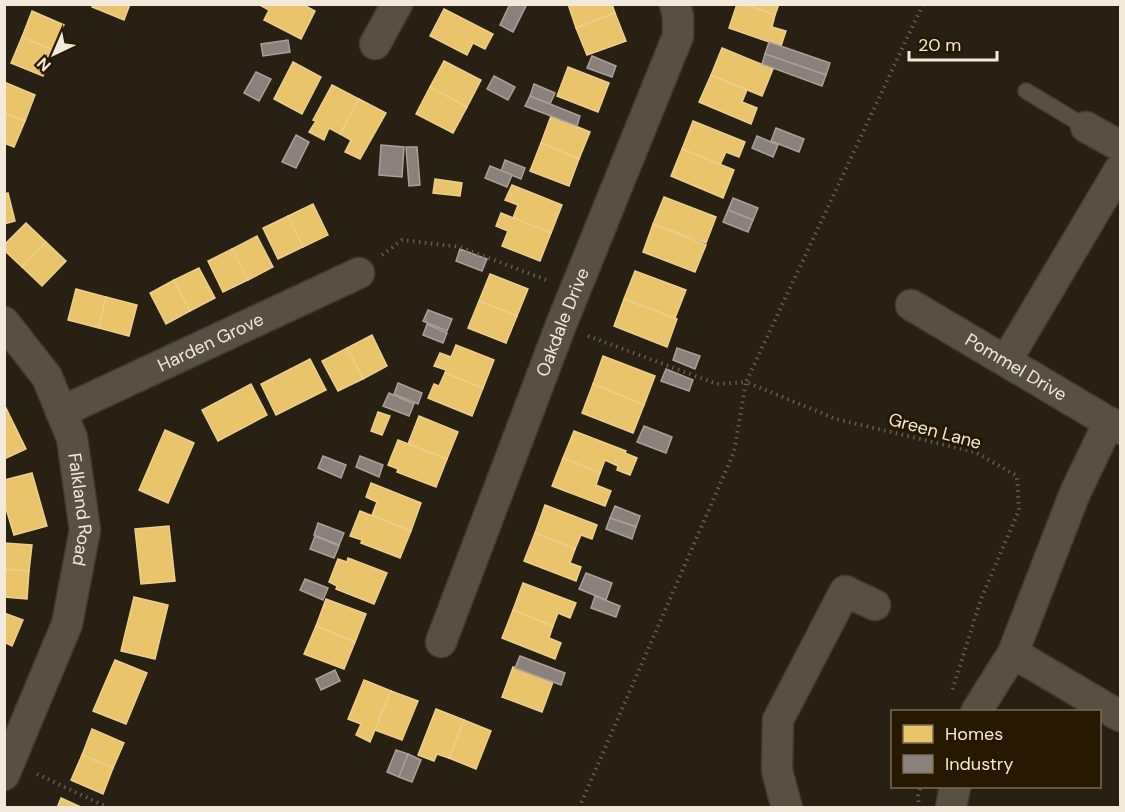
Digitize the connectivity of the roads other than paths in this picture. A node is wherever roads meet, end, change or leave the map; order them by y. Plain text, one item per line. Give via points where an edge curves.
1 (397, 4) edge
2 (675, 4) edge
3 (375, 44) dead end
4 (1026, 91) dead end
5 (1086, 127) joint
6 (1120, 146) edge
7 (1120, 170) edge
8 (359, 273) road end
9 (912, 305) dead end
10 (4, 322) edge
11 (1005, 361) junction
12 (61, 412) junction
13 (1115, 426) edge
14 (874, 605) dead end
15 (441, 642) dead end
16 (1013, 653) junction
17 (977, 710) edge
18 (1120, 716) edge
19 (6, 770) edge
20 (955, 788) edge
21 (787, 807) edge
22 (951, 807) edge

1 - 3 street
2 - 15 street, Oakdale Drive via 678,36 573,330
4 - 5 lane
5 - 6 street
7 - 11 street
8 - 12 street, Harden Grove
9 - 11 street, Pommel Drive
10 - 12 street, Falkland Road via 47,377
11 - 13 street, Pommel Drive
12 - 19 street, Falkland Road via 72,438 85,530 67,624
13 - 16 street via 1075,493
14 - 21 street via 845,591 778,720 777,771
16 - 17 street
16 - 18 street
20 - 22 street

